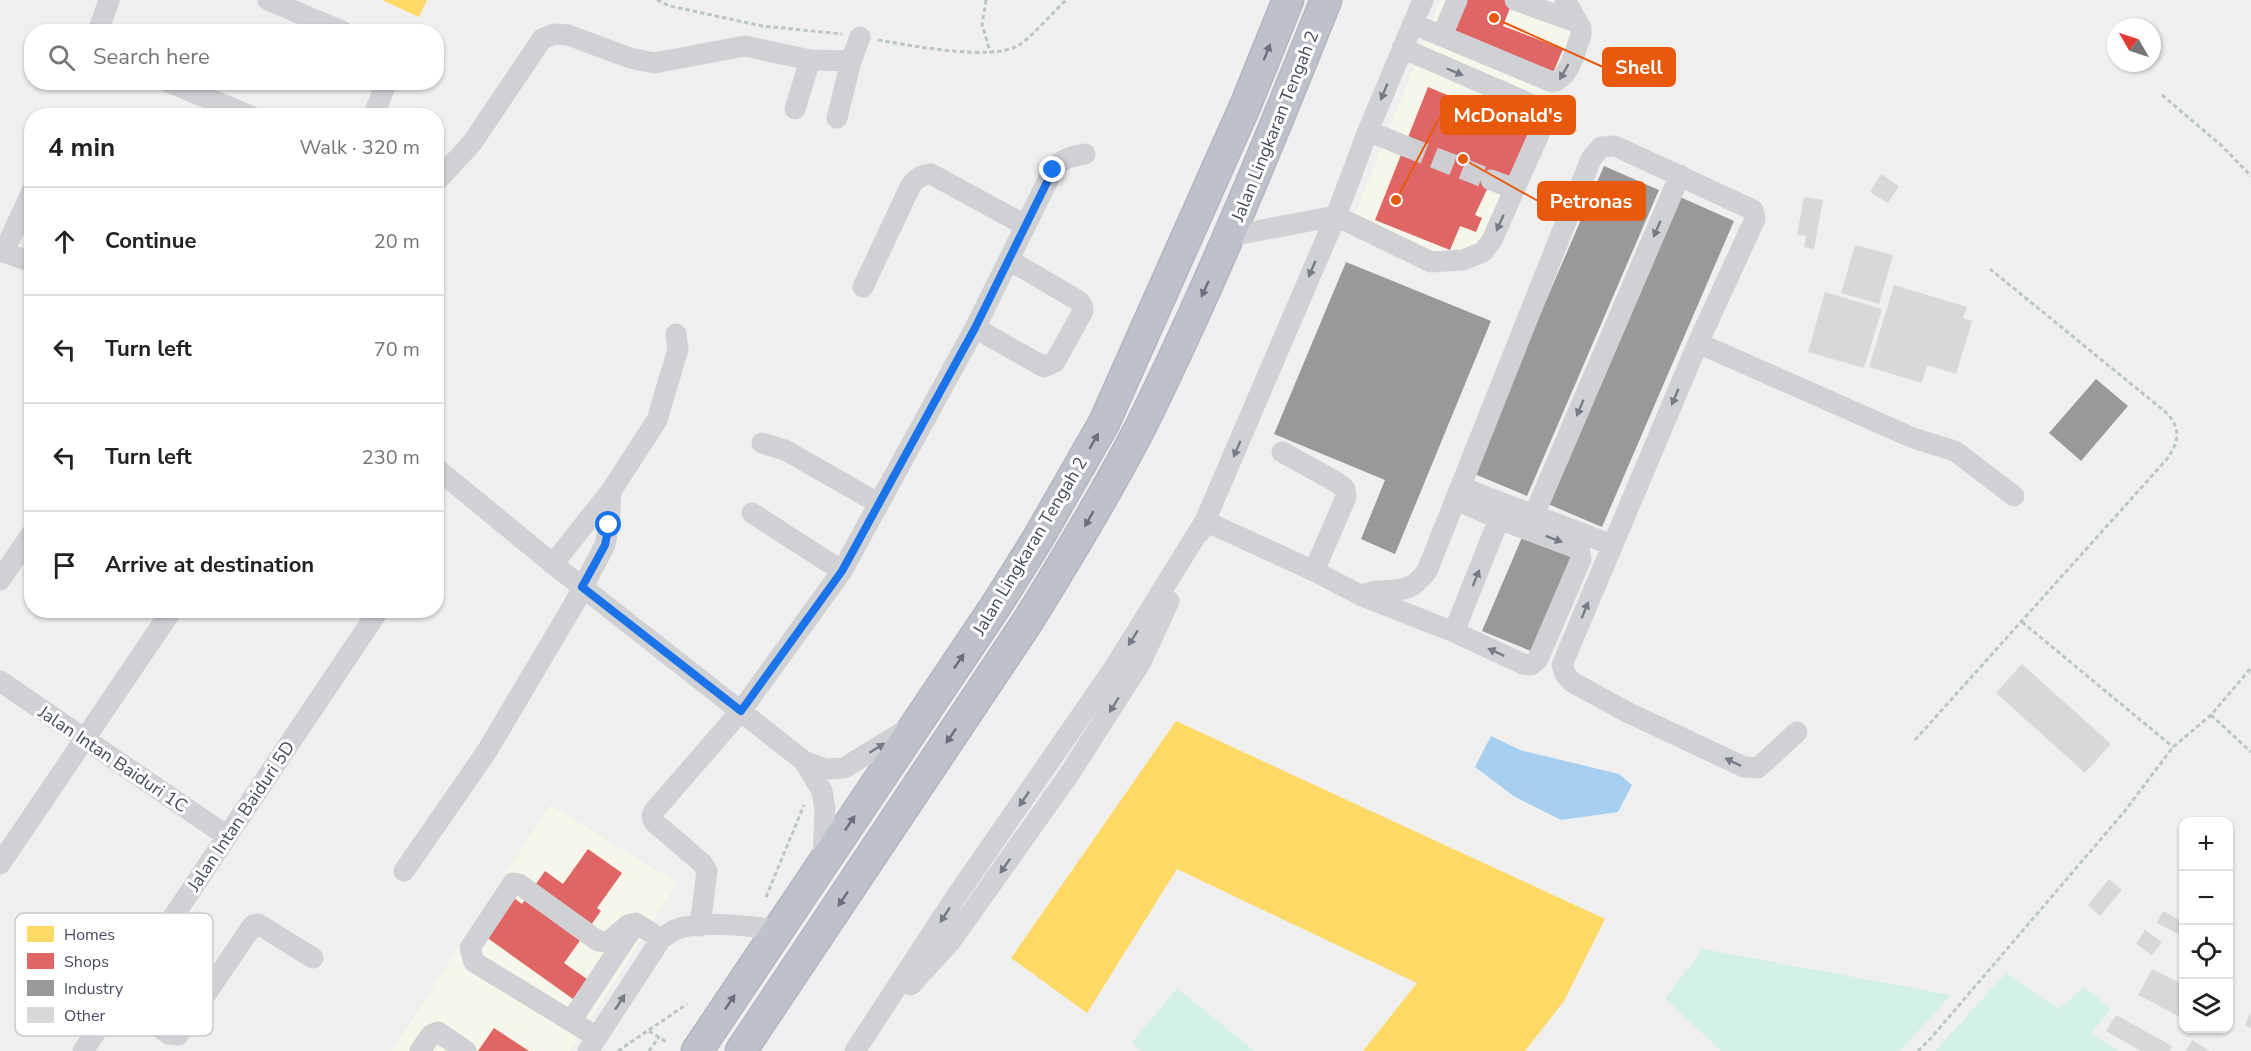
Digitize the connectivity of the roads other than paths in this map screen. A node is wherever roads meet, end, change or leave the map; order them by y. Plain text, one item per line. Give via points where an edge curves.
1 (109, 0) edge
2 (268, 0) edge
3 (1288, 0) edge
4 (1326, 0) edge
5 (1423, 0) edge
6 (1456, 0) edge
7 (1515, 0) edge
8 (1565, 0) edge
9 (101, 24) edge
10 (325, 24) edge
11 (1413, 24) junction
12 (1578, 24) junction
13 (1442, 36) junction
14 (860, 37) dead end
15 (1402, 48) junction
16 (810, 60) junction
17 (851, 61) junction
18 (188, 90) edge
19 (384, 90) edge
20 (231, 108) edge
21 (376, 108) edge
22 (795, 109) dead end
23 (837, 118) dead end
24 (1368, 131) junction
25 (1405, 146) tunnel mouth
26 (1085, 154) dead end
27 (444, 173) edge
28 (1680, 175) junction
29 (1491, 180) tunnel mouth
30 (1515, 189) junction
31 (24, 207) edge
32 (1336, 216) junction
33 (1025, 225) junction
34 (1230, 236) junction
35 (2, 252) edge
36 (24, 259) edge
37 (1009, 260) junction
38 (863, 287) dead end
39 (975, 328) junction
40 (676, 334) dead end
41 (1698, 343) junction
42 (762, 443) dead end
43 (1282, 452) dead end
44 (444, 475) edge
45 (610, 491) junction
46 (1458, 493) junction
47 (2014, 496) dead end
48 (878, 503) junction
49 (752, 513) dead end
50 (1534, 515) junction
51 (1499, 519) junction
52 (1205, 521) junction
53 (24, 544) edge
54 (1612, 544) junction
55 (553, 564) junction
56 (842, 571) junction
57 (1314, 571) junction
58 (0, 580) edge
59 (582, 587) junction
60 (1362, 596) junction
61 (167, 618) edge
62 (374, 618) edge
63 (1454, 632) junction
64 (0, 681) edge
65 (741, 711) junction
66 (918, 722) junction
67 (1797, 732) dead end
68 (84, 739) junction
69 (804, 761) junction
70 (227, 836) junction
71 (823, 863) junction
72 (0, 864) edge
73 (405, 871) dead end
74 (176, 913) edge
75 (636, 923) junction
76 (700, 926) junction
77 (778, 930) junction
78 (661, 939) junction
79 (313, 958) dead end
80 (213, 983) edge
81 (572, 1022) junction
82 (93, 1036) edge
83 (592, 1044) edge
84 (858, 1046) edge
85 (83, 1051) edge
86 (420, 1051) edge
87 (466, 1051) edge
88 (698, 1051) edge
89 (741, 1051) edge

1 - 9 street
2 - 10 street
66 -> 3 highway, Jalan Lingkaran Tengah 2 via 1037,540 1104,423
4 - 34 highway, Jalan Lingkaran Tengah 2
5 - 11 street
6 - 13 street
7 - 12 street
8 - 12 street
11 - 13 street
11 - 15 street
12 -> 13 street via 1581,35 1565,75 1552,82
14 - 17 street
15 -> 24 street
15 -> 30 street via 1535,106 1543,113 1543,125
16 - 17 street
16 - 22 street
16 - 27 street via 745,46 654,63 554,34 536,46 472,143
17 - 23 street
18 - 20 street
19 - 21 street
24 - 25 street
24 - 32 street
26 - 33 street via 1058,163
28 - 41 street via 1753,210 1755,219
28 - 46 street via 1615,146 1601,147 1591,159
28 -> 50 street
29 - 30 street
30 -> 32 street via 1492,240 1482,252 1462,260 1431,262
31 - 35 street
32 - 34 street
32 -> 52 street
33 - 37 street
33 - 38 street via 931,174 924,175 911,185
34 -> 89 highway, Jalan Lingkaran Tengah 2 via 1139,430 1068,555
35 - 36 street
37 - 39 street
37 - 39 street via 1079,301 1083,311 1049,367
39 - 48 street
40 - 45 street via 678,349 657,420
41 - 47 street via 1913,438 1955,451
41 -> 54 street
42 - 48 street via 785,450
43 - 57 street via 1345,489 1346,497
44 - 55 street
45 - 55 street
45 - 59 street via 605,545
46 - 50 street
46 - 51 street
46 - 60 street via 1427,571 1414,585 1401,590 1371,590
48 - 56 street
49 - 56 street
50 - 54 street
63 -> 51 street
51 -> 63 street via 1576,548 1581,559 1538,659 1531,665
52 - 57 street
52 -> 84 street via 1114,668
53 - 58 street
67 -> 54 street via 1758,768 1744,767 1572,682 1562,664
55 - 59 street
56 - 65 street
57 - 60 street
59 - 65 street
59 - 73 street via 487,751
60 - 63 street
61 - 68 street
62 - 70 street, Jalan Intan Baiduri 5D
64 - 68 street, Jalan Intan Baiduri 1C
65 - 69 street
65 - 76 street via 652,816 707,871
69 -> 66 street via 826,769 844,768
71 -> 66 highway, Jalan Lingkaran Tengah 2
68 - 70 street, Jalan Intan Baiduri 1C
68 - 72 street
69 - 71 street via 822,791
70 - 74 street, Jalan Intan Baiduri 5D
71 - 77 highway, Jalan Lingkaran Tengah 2
75 - 78 street
75 - 81 street
75 - 81 street via 608,942 598,941 513,883 470,948 474,962
76 - 77 street
76 - 78 street via 674,930
88 -> 77 highway, Jalan Lingkaran Tengah 2
83 -> 78 street
79 - 80 street via 258,924 252,925
81 - 83 street
82 - 85 street, Jalan Intan Baiduri 5D
86 - 87 street via 431,1035 438,1032

